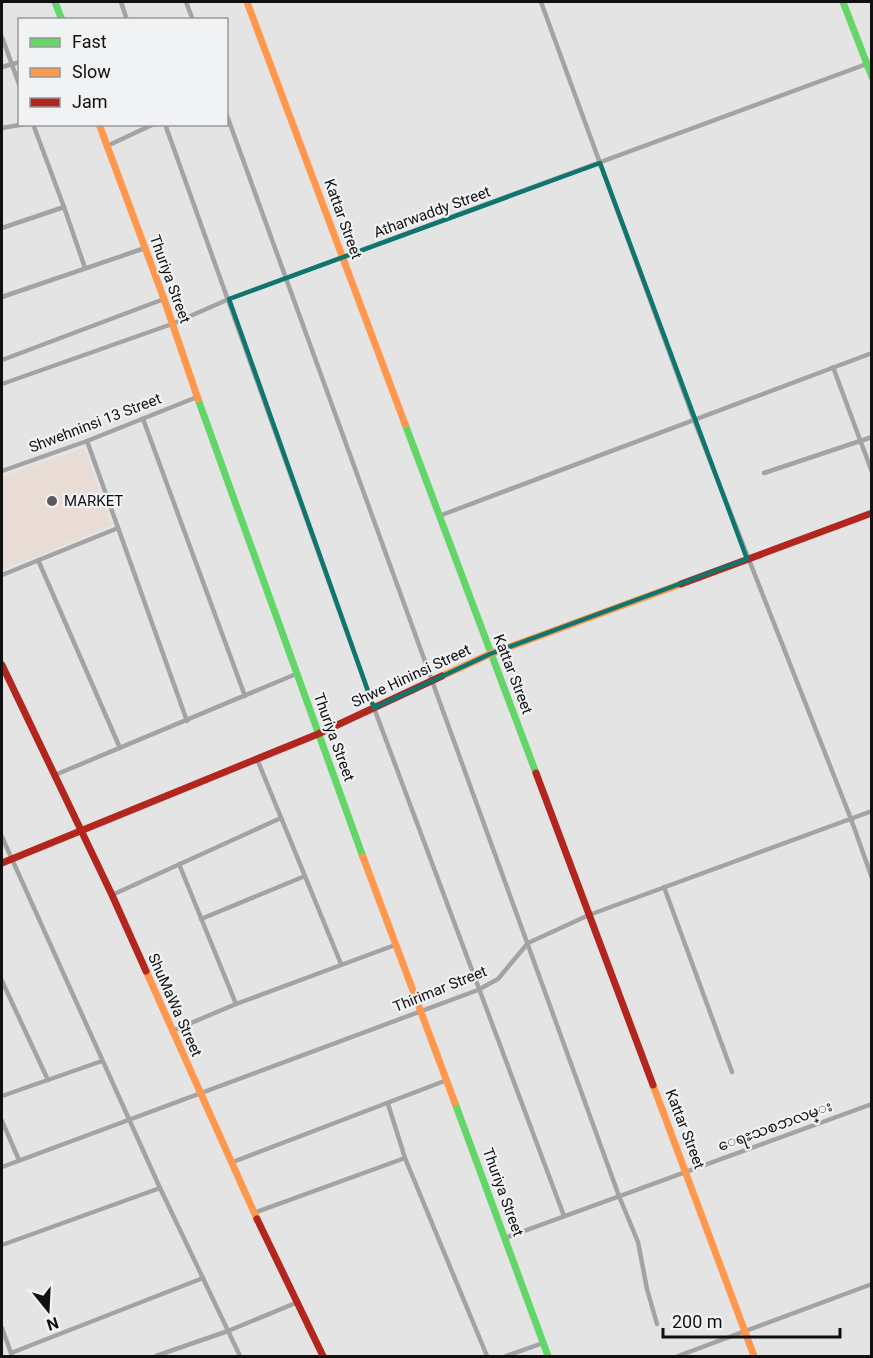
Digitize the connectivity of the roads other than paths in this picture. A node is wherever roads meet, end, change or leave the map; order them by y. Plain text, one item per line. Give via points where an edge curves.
1 (55, 2) edge
2 (121, 2) edge
3 (186, 2) edge
4 (247, 2) edge
5 (541, 2) edge
6 (843, 2) edge
7 (61, 18) edge
8 (126, 18) edge
9 (192, 18) edge
10 (2, 37) edge
11 (18, 62) edge
12 (869, 63) edge
13 (11, 64) junction
14 (2, 67) edge
15 (872, 77) edge
16 (18, 82) edge
17 (228, 118) edge
18 (18, 125) edge
19 (34, 126) edge
20 (100, 126) edge
21 (150, 126) edge
22 (166, 126) edge
23 (2, 128) edge
24 (106, 146) junction
25 (600, 163) junction
26 (64, 207) junction
27 (2, 228) edge
28 (145, 248) junction
29 (342, 258) junction
30 (85, 268) junction
31 (287, 278) junction
32 (2, 297) edge
33 (164, 299) junction
34 (229, 299) junction
35 (172, 324) junction
36 (872, 353) edge
37 (2, 360) edge
38 (833, 368) junction
39 (2, 384) edge
40 (196, 397) junction
41 (143, 418) junction
42 (694, 420) junction
43 (872, 437) edge
44 (87, 441) junction
45 (860, 442) junction
46 (2, 471) edge
47 (872, 472) edge
48 (764, 473) dead end
49 (872, 513) edge
50 (439, 516) junction
51 (118, 528) junction
52 (747, 559) junction
53 (38, 560) junction
54 (2, 575) edge
55 (490, 654) junction
56 (2, 664) edge
57 (296, 674) junction
58 (433, 681) junction
59 (245, 696) junction
60 (374, 708) junction
61 (187, 721) junction
62 (318, 734) junction
63 (120, 748) junction
64 (257, 759) junction
65 (55, 775) junction
66 (872, 810) edge
67 (281, 818) junction
68 (851, 819) junction
69 (81, 830) junction
70 (2, 837) edge
71 (11, 859) junction
72 (2, 863) edge
73 (179, 864) junction
74 (305, 876) junction
75 (872, 878) edge
76 (664, 887) junction
77 (112, 895) junction
78 (589, 915) junction
79 (201, 920) junction
80 (528, 943) junction
81 (395, 945) junction
82 (341, 964) junction
83 (2, 981) edge
84 (478, 990) junction
85 (236, 1004) junction
86 (419, 1011) junction
87 (172, 1031) junction
88 (102, 1060) junction
89 (732, 1072) dead end
90 (48, 1080) junction
91 (447, 1080) junction
92 (201, 1094) junction
93 (2, 1096) edge
94 (388, 1104) junction
95 (872, 1104) edge
96 (129, 1120) junction
97 (2, 1121) edge
98 (405, 1158) junction
99 (19, 1161) junction
100 (232, 1162) junction
101 (2, 1167) edge
102 (686, 1171) junction
103 (160, 1188) junction
104 (619, 1196) junction
105 (254, 1213) junction
106 (564, 1216) junction
107 (505, 1238) junction
108 (2, 1245) edge
109 (203, 1278) junction
110 (872, 1284) edge
111 (298, 1302) junction
112 (657, 1324) dead end
113 (2, 1328) edge
114 (228, 1331) junction
115 (745, 1331) junction
116 (543, 1343) junction
117 (11, 1355) edge
118 (156, 1356) edge
119 (240, 1356) edge
120 (323, 1356) edge
121 (487, 1356) edge
122 (506, 1356) edge
123 (548, 1356) edge
124 (678, 1356) edge
125 (754, 1356) edge

1 - 7 street
2 - 8 street
3 - 9 street
4 - 29 street, Kattar Street
5 - 25 street
6 - 12 street
10 - 13 street
11 - 13 street
12 - 15 street
12 - 25 street, Atharwaddy Street
13 - 14 street
13 - 16 street
17 - 31 street
18 - 23 street
19 - 26 street
20 - 24 street, Thuriya Street
21 - 24 street
22 - 34 street
24 - 28 street, Thuriya Street
25 - 29 street, Atharwaddy Street
25 - 42 street
26 - 27 street
26 - 30 street
28 - 30 street
28 - 33 street, Thuriya Street
29 - 31 street, Atharwaddy Street
29 - 50 street, Kattar Street
30 - 32 street
31 - 34 street, Atharwaddy Street
31 - 58 street
33 - 35 street, Thuriya Street
33 - 37 street
34 - 35 street, Atharwaddy Street
34 - 60 street
35 - 39 street, Atharwaddy Street
35 - 40 street, Thuriya Street
36 - 38 street
38 - 42 street
38 - 45 street
40 - 41 street, Shwehninsi 13 Street
40 - 57 street, Thuriya Street
41 - 44 street, Shwehninsi 13 Street
41 - 59 street
42 - 50 street
42 - 52 street
43 - 45 street
44 - 46 street, Shwehninsi 13 Street
44 - 51 street
45 - 47 street
45 - 48 street
49 - 52 street, Shwe Hininsi Street
50 - 55 street, Kattar Street
51 - 53 street
51 - 61 street
52 - 55 street, Shwe Hininsi Street
52 - 68 street
53 - 54 street
53 - 63 street
55 - 58 street, Shwe Hininsi Street
55 - 78 street, Kattar Street
56 - 65 street, ShuMaWa Street
57 - 59 street
57 - 62 street, Thuriya Street
58 - 60 street, Shwe Hininsi Street
58 - 80 street
59 - 61 street
60 - 62 street, Shwe Hininsi Street
60 - 84 street
61 - 63 street
62 - 64 street, Shwe Hininsi Street
62 - 81 street, Thuriya Street
63 - 65 street
64 - 67 street
64 - 69 street, Shwe Hininsi Street
65 - 69 street, ShuMaWa Street
66 - 68 street, Thirimar Street
67 - 73 street
67 - 74 street
68 - 75 street
68 - 76 street, Thirimar Street
69 - 71 street, Shwe Hininsi Street
69 - 77 street, ShuMaWa Street
70 - 71 street
71 - 72 street, Shwe Hininsi Street
71 - 88 street
73 - 77 street
73 - 79 street
74 - 79 street
74 - 82 street
76 - 78 street, Thirimar Street
76 - 89 street
77 - 87 street, ShuMaWa Street
78 - 80 street, Thirimar Street
78 - 102 street, Kattar Street
79 - 85 street
80 - 84 street, Thirimar Street via 498,979
80 - 104 street
81 - 82 street
81 - 86 street, Thuriya Street
82 - 85 street
83 - 90 street
84 - 86 street, Thirimar Street
84 - 106 street
85 - 87 street
86 - 91 street, Thuriya Street
86 - 92 street, Thirimar Street
87 - 92 street, ShuMaWa Street
88 - 90 street
88 - 96 street
90 - 93 street
91 - 94 street
91 - 107 street, Thuriya Street
92 - 96 street, Thirimar Street
92 - 100 street, ShuMaWa Street
94 - 98 street
94 - 100 street
95 - 102 street, ေရႊသစၥာလမ္း
96 - 99 street, Thirimar Street
96 - 103 street
97 - 99 street
98 - 105 street
98 - 121 street
99 - 101 street, Thirimar Street
100 - 105 street, ShuMaWa Street
102 - 104 street, ေရႊသစၥာလမ္း
102 - 115 street, Kattar Street
103 - 108 street
103 - 109 street
104 - 106 street, ေရႊသစၥာလမ္း
104 - 112 street via 638,1242
105 - 111 street, ShuMaWa Street
106 - 107 street, ေရႊသစၥာလမ္း
107 - 116 street, Thuriya Street
109 - 114 street
109 - 117 street
110 - 115 street
111 - 114 street
111 - 120 street, ShuMaWa Street
113 - 117 street
114 - 118 street
114 - 119 street
115 - 124 street
115 - 125 street, Kattar Street
116 - 122 street
116 - 123 street, Thuriya Street

